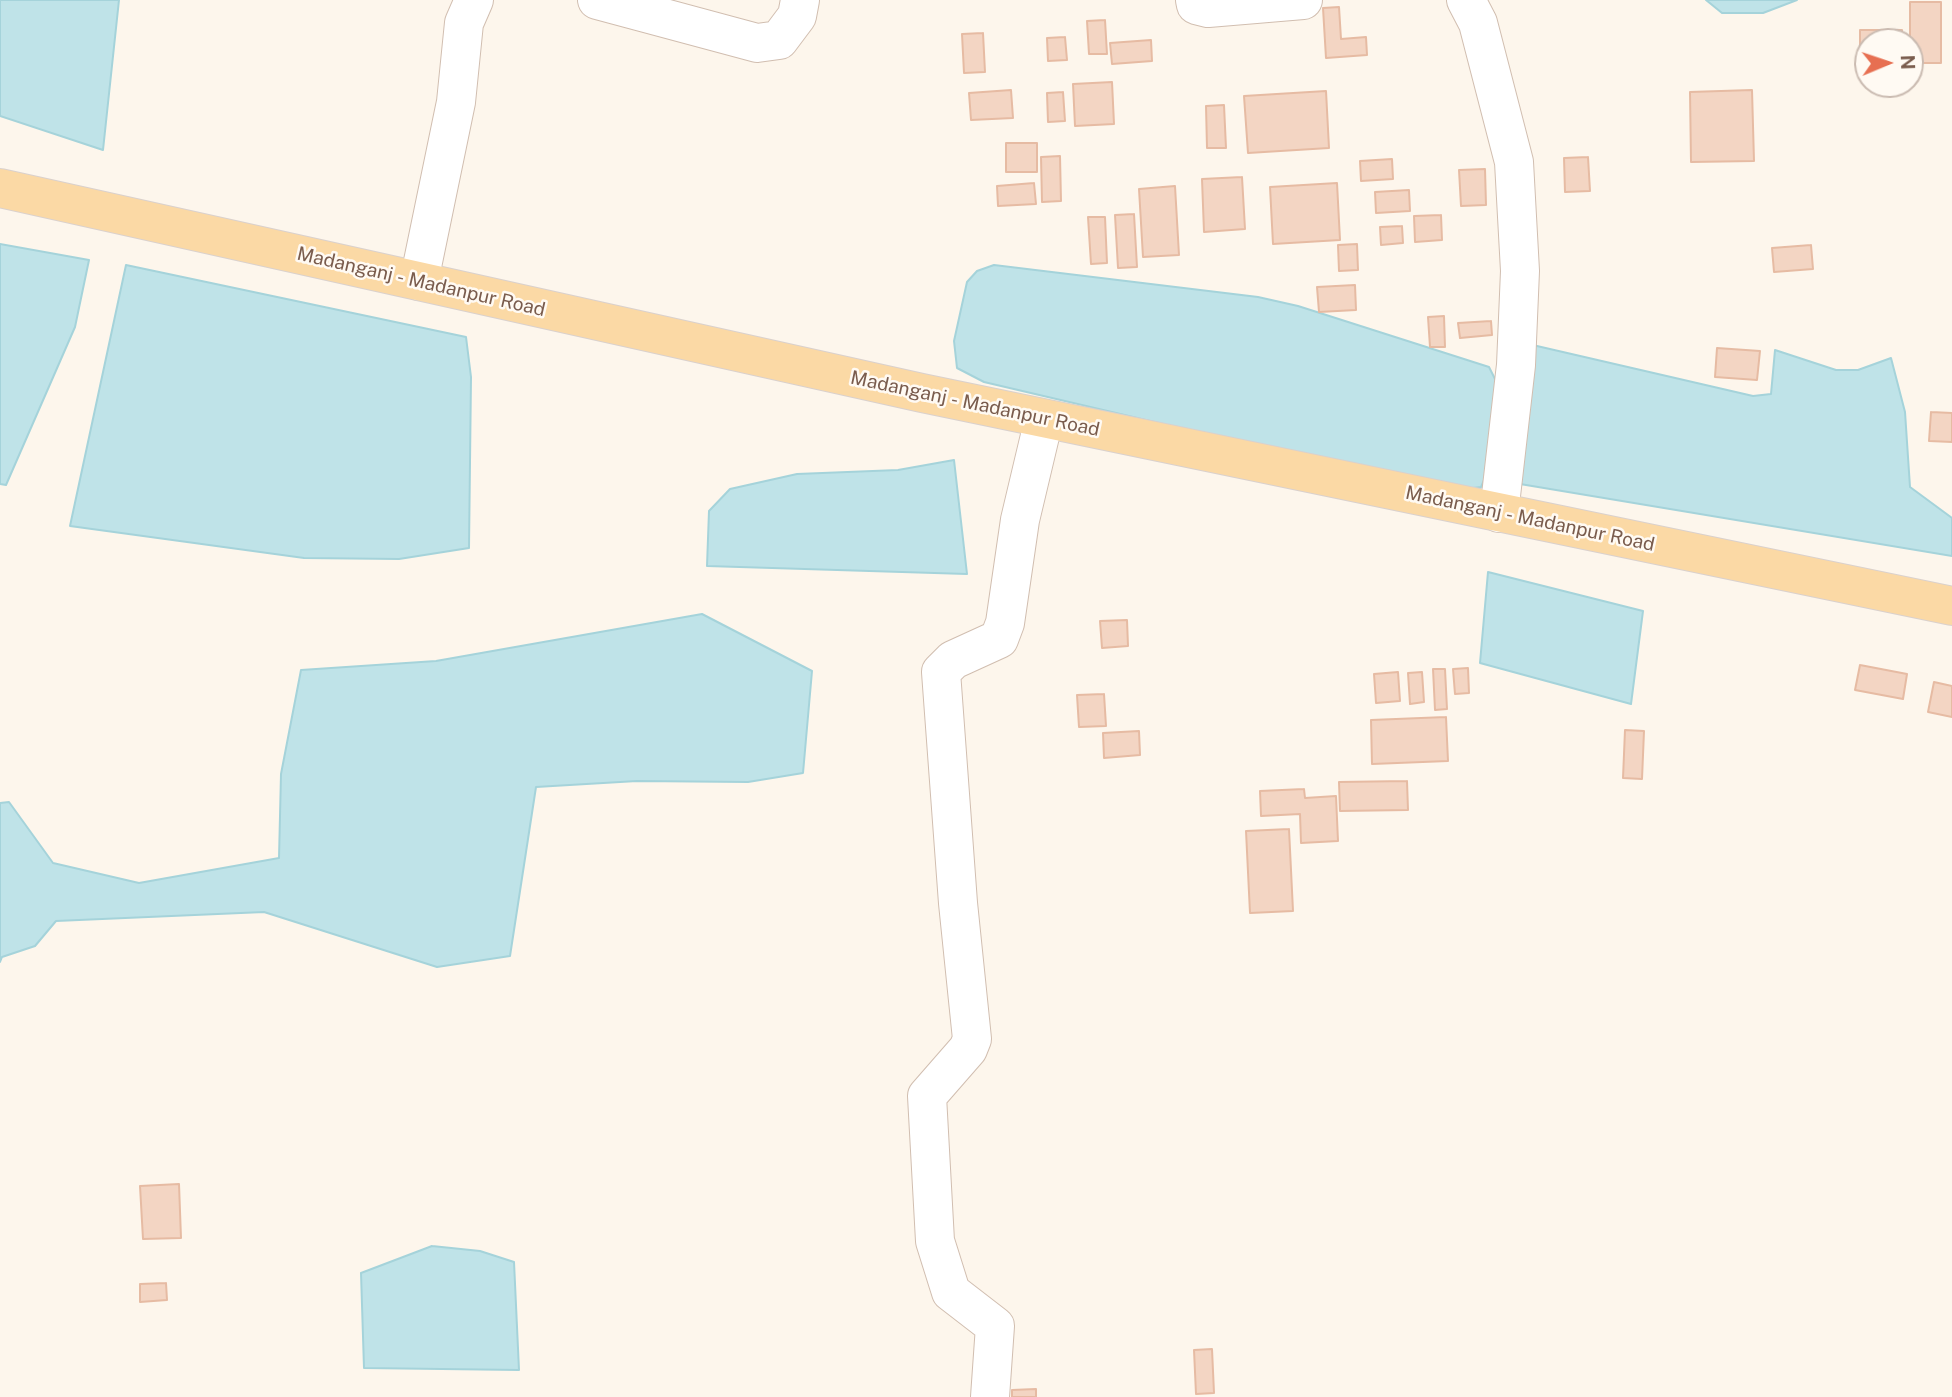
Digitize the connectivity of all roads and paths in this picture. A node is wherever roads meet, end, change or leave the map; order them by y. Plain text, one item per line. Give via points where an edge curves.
1 (474, 0) edge
2 (597, 0) edge
3 (800, 0) edge
4 (1195, 0) edge
5 (1303, 0) edge
6 (1466, 0) edge
7 (0, 188) edge
8 (419, 281) junction
9 (1044, 419) junction
10 (1499, 513) junction
11 (1952, 606) edge
12 (990, 1397) edge

1 - 8 street via 464,23 456,102
2 - 3 street via 757,43 779,40 797,16
4 - 5 street via 1196,5 1208,8
6 - 10 street via 1478,23 1514,162 1519,298
7 - 8 main road, Madanganj - Madanpur Road
8 - 9 main road, Madanganj - Madanpur Road
9 - 10 main road, Madanganj - Madanpur Road
9 - 12 street via 999,639 953,660 941,672 972,1039 927,1096 935,1241 951,1292 995,1326
10 - 11 main road, Madanganj - Madanpur Road

